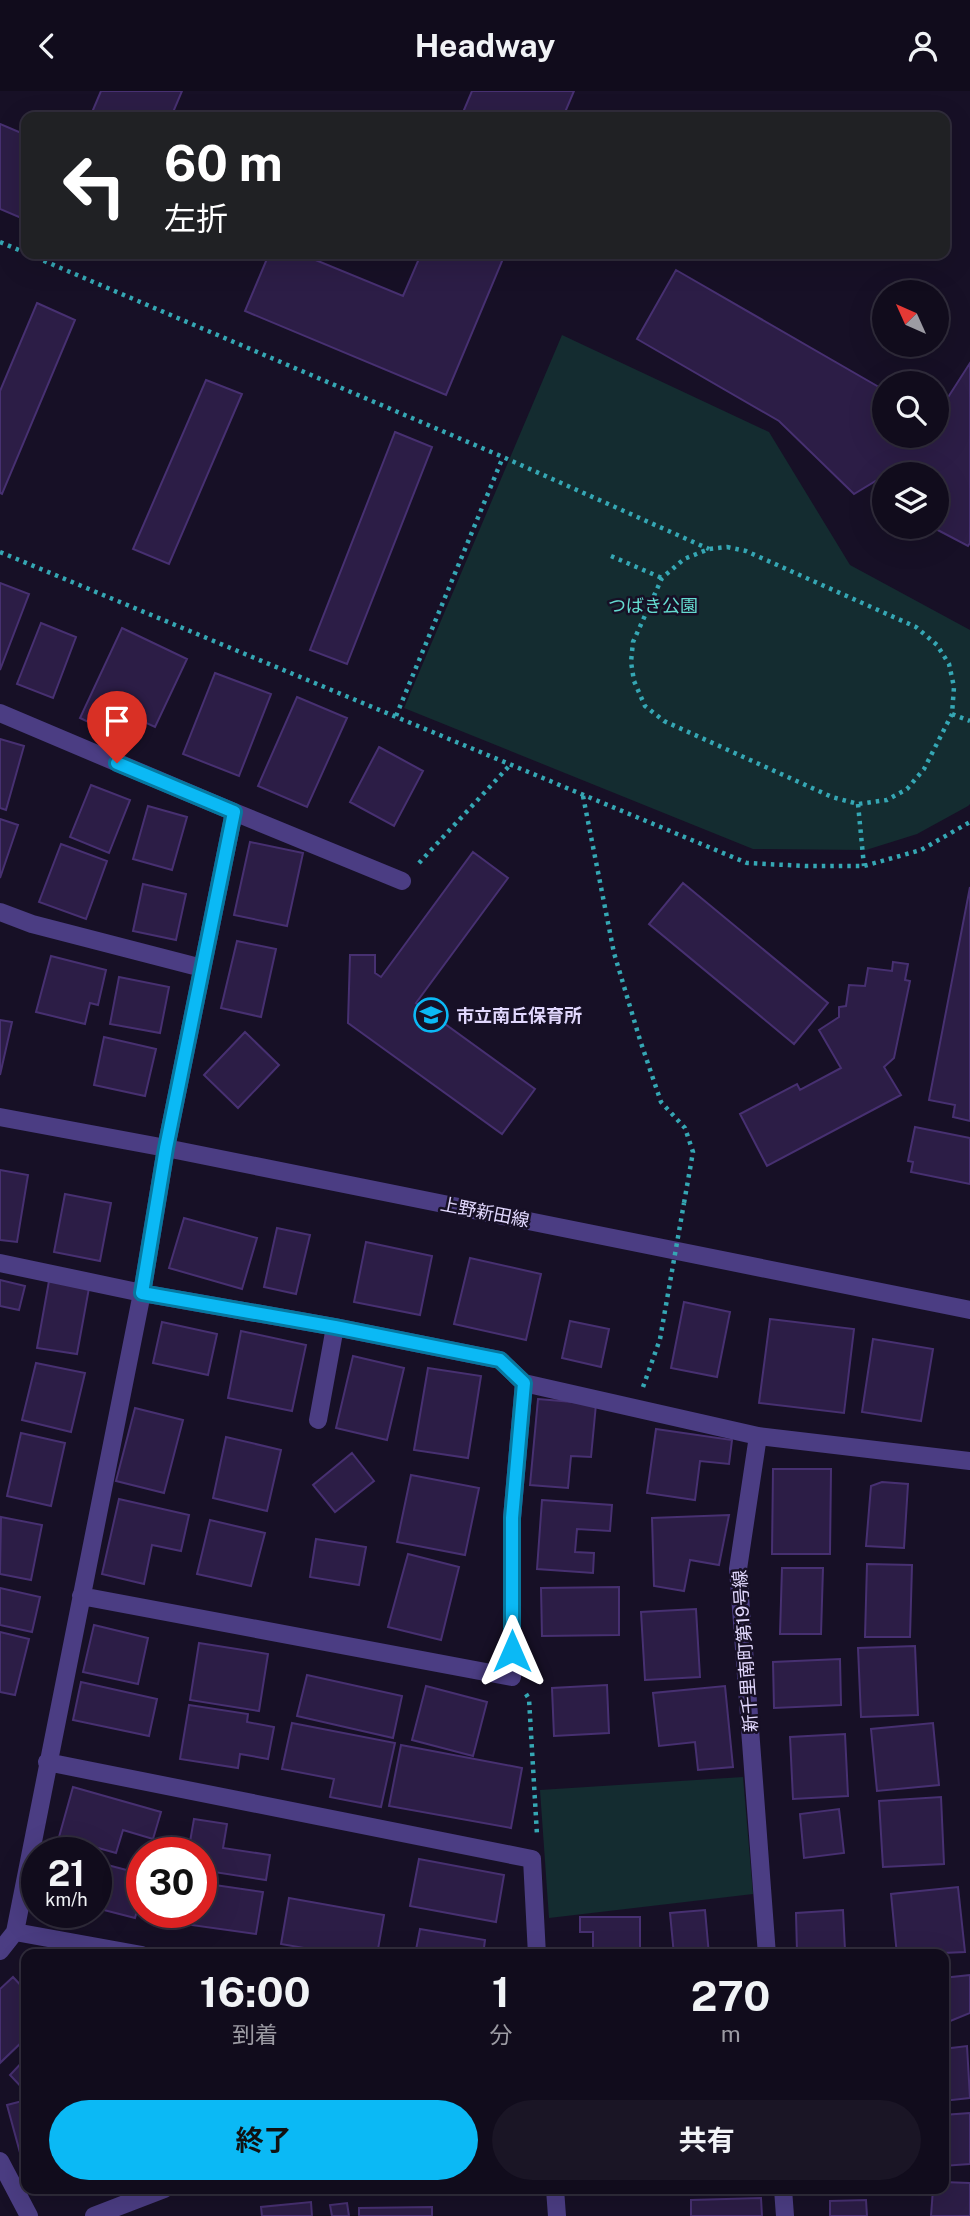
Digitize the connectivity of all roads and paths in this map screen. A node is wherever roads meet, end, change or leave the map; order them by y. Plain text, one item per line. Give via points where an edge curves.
1 (0, 242) edge
2 (21, 251) edge
3 (41, 259) edge
4 (503, 457) junction
5 (709, 549) junction
6 (0, 552) edge
7 (611, 556) dead end
8 (663, 578) junction
9 (0, 713) edge
10 (952, 714) junction
11 (396, 716) junction
12 (970, 721) edge
13 (511, 764) junction
14 (583, 795) junction
15 (858, 804) junction
16 (234, 812) junction
17 (970, 822) edge
18 (864, 866) junction
19 (402, 881) joint
20 (0, 912) edge
21 (202, 968) junction
22 (0, 1117) edge
23 (166, 1148) junction
24 (0, 1263) edge
25 (142, 1293) junction
26 (970, 1310) edge
27 (335, 1327) junction
28 (524, 1383) junction
29 (635, 1409) junction
30 (318, 1420) dead end
31 (758, 1436) junction
32 (970, 1461) edge
33 (81, 1597) junction
34 (512, 1677) junction
35 (47, 1762) junction
36 (532, 1859) junction
37 (15, 1932) junction
38 (109, 1949) edge
39 (537, 1949) edge
40 (767, 1949) edge
41 (0, 1951) edge
42 (0, 2161) edge
43 (151, 2194) edge
44 (555, 2194) edge
45 (783, 2194) edge
46 (29, 2216) edge
47 (94, 2216) edge
48 (557, 2216) edge
49 (785, 2216) edge

1 - 2 path
3 - 4 path
4 - 5 path
4 - 11 path
5 - 8 path via 684,559
5 - 10 path via 746,551 916,627 937,645 949,664 954,687
6 - 11 path
7 - 8 path
8 - 15 path via 633,642 634,681 645,706 664,721 832,797
9 - 16 street
10 - 12 path
10 - 15 path via 924,769 907,789 887,800
11 - 13 path
13 - 14 path
13 - 19 path
14 - 18 path via 747,863
14 - 29 path, bridge via 614,953 640,1040 661,1102 685,1128 693,1152 660,1339
15 - 18 path
16 - 19 street
16 - 21 street
17 - 18 path via 922,850
20 - 21 street
21 - 23 street
22 - 23 street, 上野新田線
23 - 25 street
23 - 26 street, 上野新田線
24 - 25 street
25 - 27 street
25 - 33 street
27 - 28 street via 500,1360
27 - 30 street
28 - 29 street
28 - 34 street via 512,1518
29 - 31 street
31 - 32 street
31 - 40 street, 新千里南町第19号線 via 738,1569
33 - 34 street
33 - 35 street
34 - 36 path via 529,1699 537,1842
35 - 36 street
35 - 37 street
36 - 39 street
37 - 38 street
37 - 41 street
42 - 46 street
43 - 47 street
44 - 48 street
45 - 49 street

